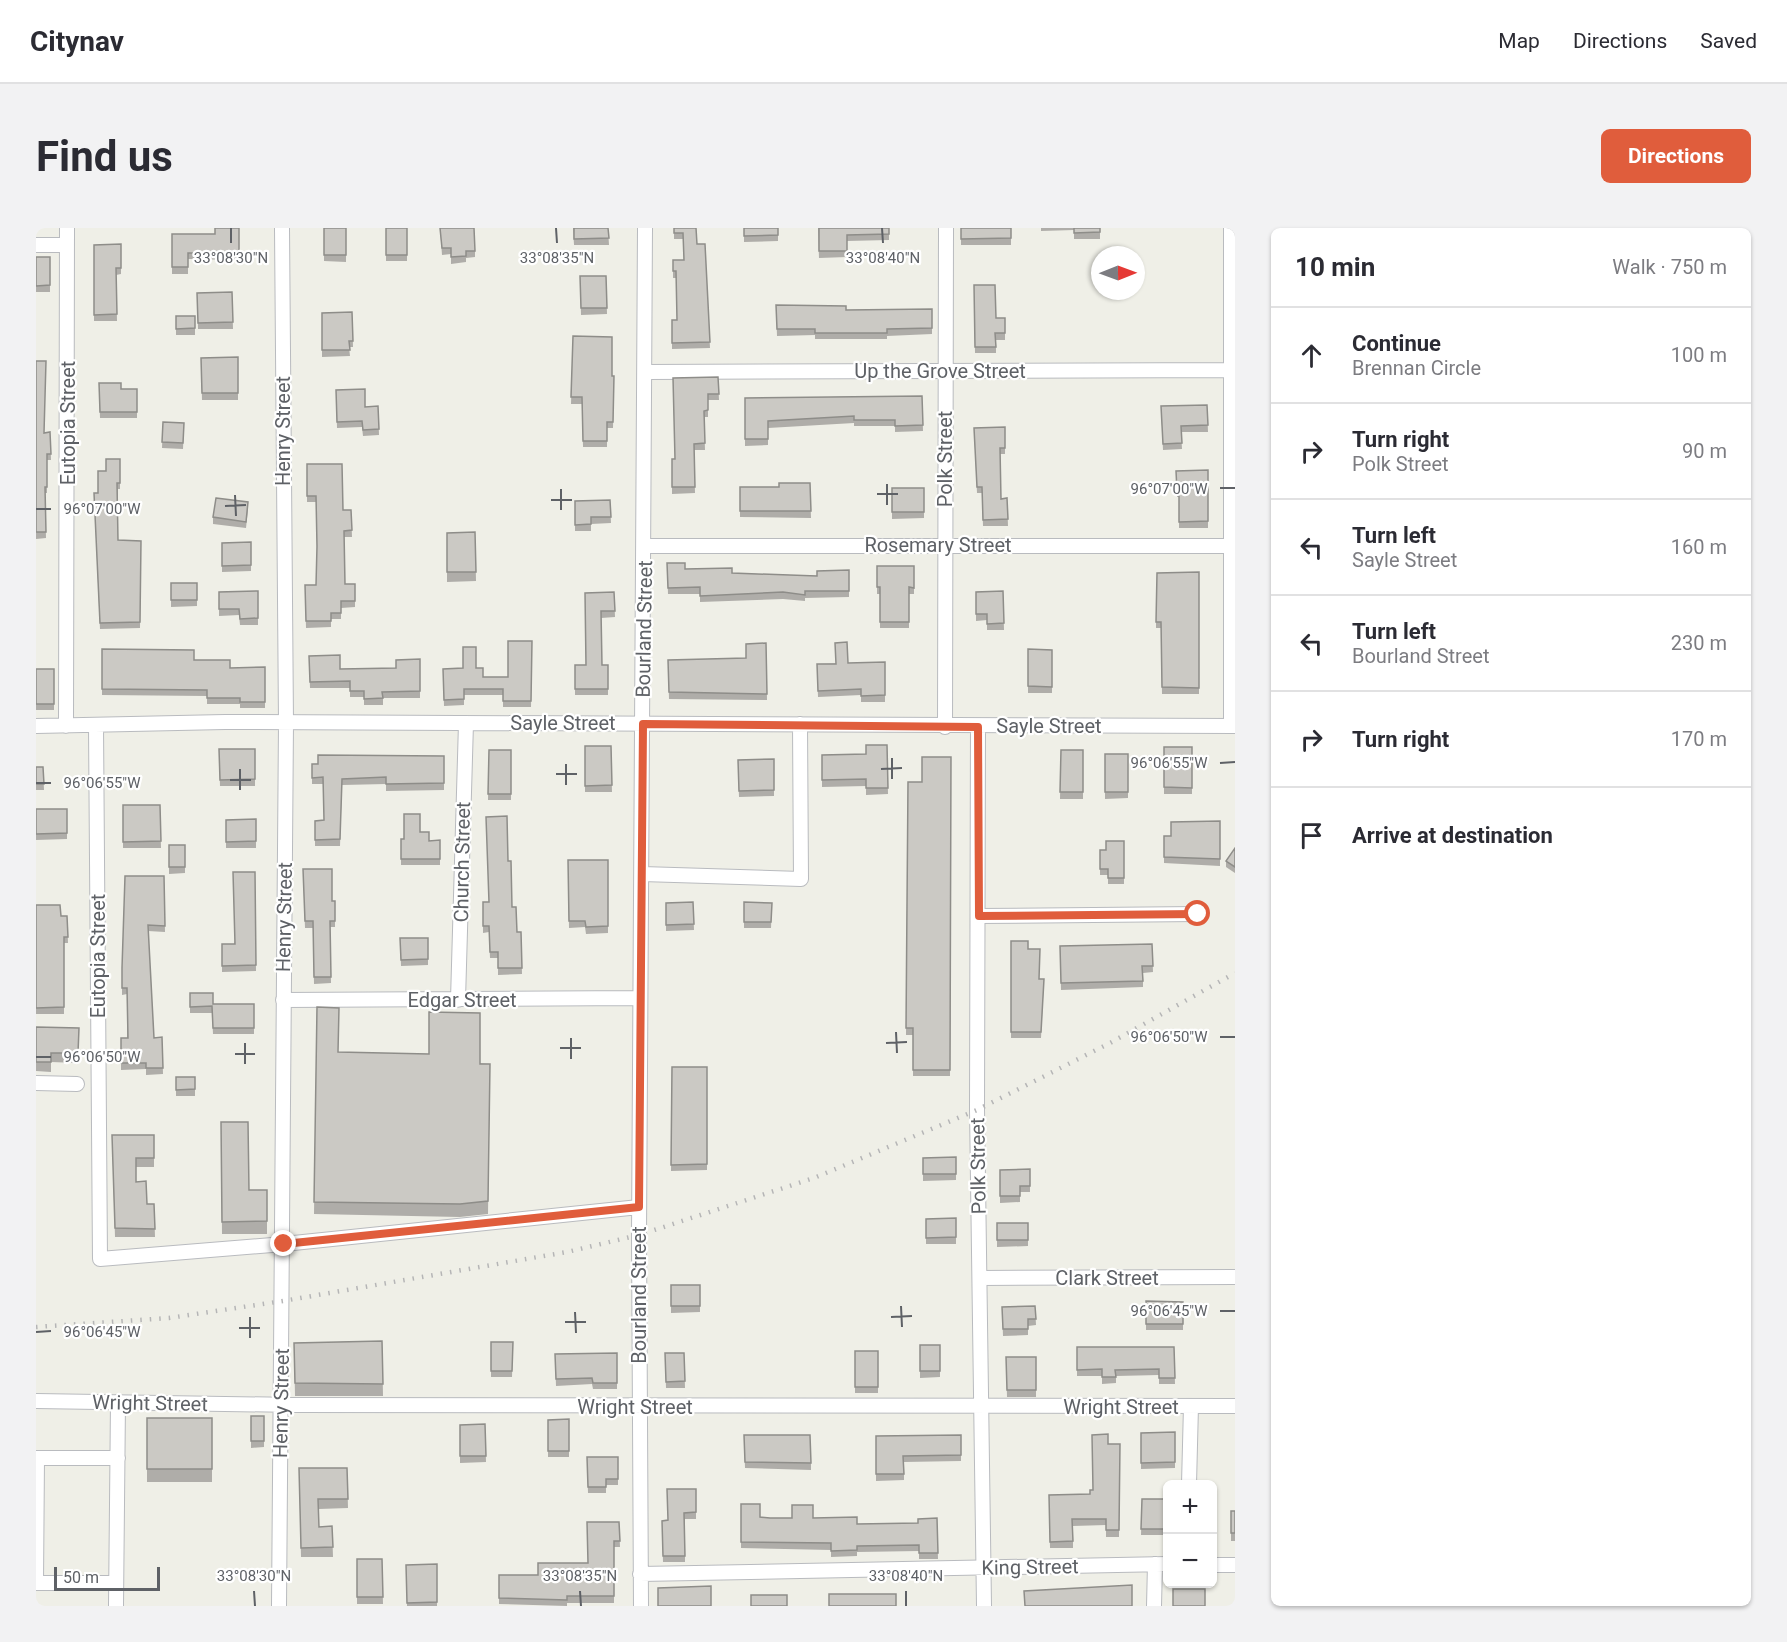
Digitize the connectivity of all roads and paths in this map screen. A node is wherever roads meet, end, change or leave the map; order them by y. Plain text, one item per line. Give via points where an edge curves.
1 (67, 228) edge
2 (282, 228) edge
3 (645, 228) edge
4 (946, 228) edge
5 (1231, 228) edge
6 (36, 245) edge
7 (67, 245) junction
8 (1233, 370) edge
9 (945, 371) junction
10 (646, 372) junction
11 (945, 544) junction
12 (645, 546) junction
13 (1231, 546) junction
14 (286, 723) junction
15 (466, 723) junction
16 (643, 724) junction
17 (800, 724) junction
18 (36, 726) edge
19 (66, 726) junction
20 (96, 726) junction
21 (1233, 726) edge
22 (945, 727) junction
23 (978, 727) junction
24 (642, 874) junction
25 (1198, 914) dead end
26 (979, 916) junction
27 (640, 998) junction
28 (283, 1000) junction
29 (458, 1000) junction
30 (36, 1083) edge
31 (77, 1084) dead end
32 (639, 1207) junction
33 (284, 1244) junction
34 (1235, 1277) edge
35 (980, 1278) junction
36 (36, 1401) edge
37 (118, 1402) junction
38 (281, 1405) junction
39 (1191, 1406) junction
40 (1235, 1406) edge
41 (638, 1407) junction
42 (981, 1407) junction
43 (118, 1458) junction
44 (1190, 1480) edge
45 (1161, 1564) edge
46 (1217, 1564) edge
47 (1235, 1565) edge
48 (984, 1568) junction
49 (640, 1574) junction
50 (116, 1583) junction
51 (116, 1606) edge
52 (279, 1606) edge
53 (640, 1606) edge
54 (984, 1606) edge
55 (1154, 1606) edge

1 - 7 street, Eutopia Street
2 - 14 street, Henry Street
3 - 10 street, Bourland Street
4 - 9 street, Polk Street
5 - 8 street
6 - 7 street
7 - 19 street, Eutopia Street
8 - 9 street, Up the Grove Street
8 - 13 street
9 - 10 street, Up the Grove Street
9 - 11 street, Polk Street
10 - 12 street, Bourland Street
11 - 12 street, Rosemary Street
11 - 13 street, Rosemary Street
11 - 22 street, Polk Street
12 - 16 street, Bourland Street
13 - 21 street
14 - 15 street, Sayle Street
14 - 20 street, Sayle Street
14 - 28 street, Henry Street
15 - 16 street, Sayle Street
15 - 29 street, Church Street
16 - 17 street, Sayle Street
16 - 24 street, Bourland Street
17 - 22 street, Sayle Street
17 - 24 street via 801,879
18 - 19 street, Sayle Street
19 - 20 street, Sayle Street
20 - 33 street, Eutopia Street via 100,1259
21 - 23 street, Sayle Street
22 - 23 street, Sayle Street
23 - 26 street, Polk Street
24 - 27 street, Bourland Street
25 - 26 street
26 - 35 street, Polk Street
27 - 29 street, Edgar Street
27 - 32 street, Bourland Street
28 - 29 street, Edgar Street
28 - 33 street, Henry Street
30 - 31 street
32 - 33 street
32 - 41 street, Bourland Street
33 - 38 street, Henry Street
34 - 35 street, Clark Street
35 - 42 street, Polk Street
36 - 37 street, Wright Street
37 - 38 street, Wright Street
37 - 43 street
38 - 41 street, Wright Street
38 - 52 street, Henry Street
39 - 40 street, Wright Street
39 - 42 street, Wright Street
39 - 44 street
41 - 42 street, Wright Street
41 - 49 street, Bourland Street
42 - 48 street, Polk Street
43 - 50 street
43 - 50 street via 37,1458 36,1583
45 - 48 street, King Street
45 - 55 street
46 - 47 street
48 - 49 street, King Street
48 - 54 street, Polk Street
49 - 53 street, Bourland Street
50 - 51 street

